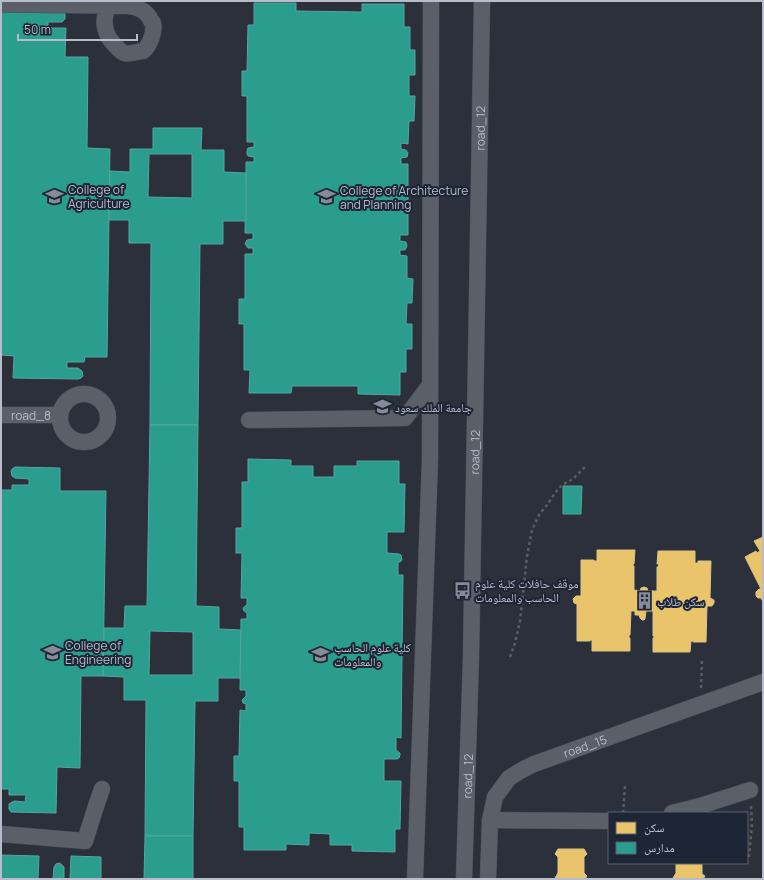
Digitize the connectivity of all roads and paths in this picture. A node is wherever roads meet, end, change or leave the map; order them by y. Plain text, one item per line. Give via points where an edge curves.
1 (431, 1) edge
2 (482, 1) edge
3 (1, 4) edge
4 (109, 6) dead end
5 (430, 385) junction
6 (1, 415) edge
7 (60, 415) dead end
8 (249, 420) dead end
9 (585, 468) dead end
10 (510, 657) dead end
11 (702, 660) dead end
12 (763, 682) edge
13 (701, 704) junction
14 (625, 786) dead end
15 (102, 789) dead end
16 (750, 790) joint
17 (623, 812) edge
18 (676, 812) edge
19 (490, 820) junction
20 (608, 821) edge
21 (1, 834) edge
22 (749, 857) dead end
23 (415, 879) edge
24 (464, 879) edge
25 (488, 879) edge

1 - 5 street
2 - 24 street, road_12 via 471,649
3 - 4 street
5 - 8 street via 405,418
5 - 23 street
6 - 7 street, road_8
9 - 10 path via 555,492 532,530 520,621
11 - 13 path
12 - 13 street, road_15
13 - 19 street, road_15 via 522,770 509,778 495,797
14 - 17 path
15 - 21 street via 85,841
16 - 18 street
16 - 22 path via 752,824
19 - 20 street
19 - 25 street, road_15

